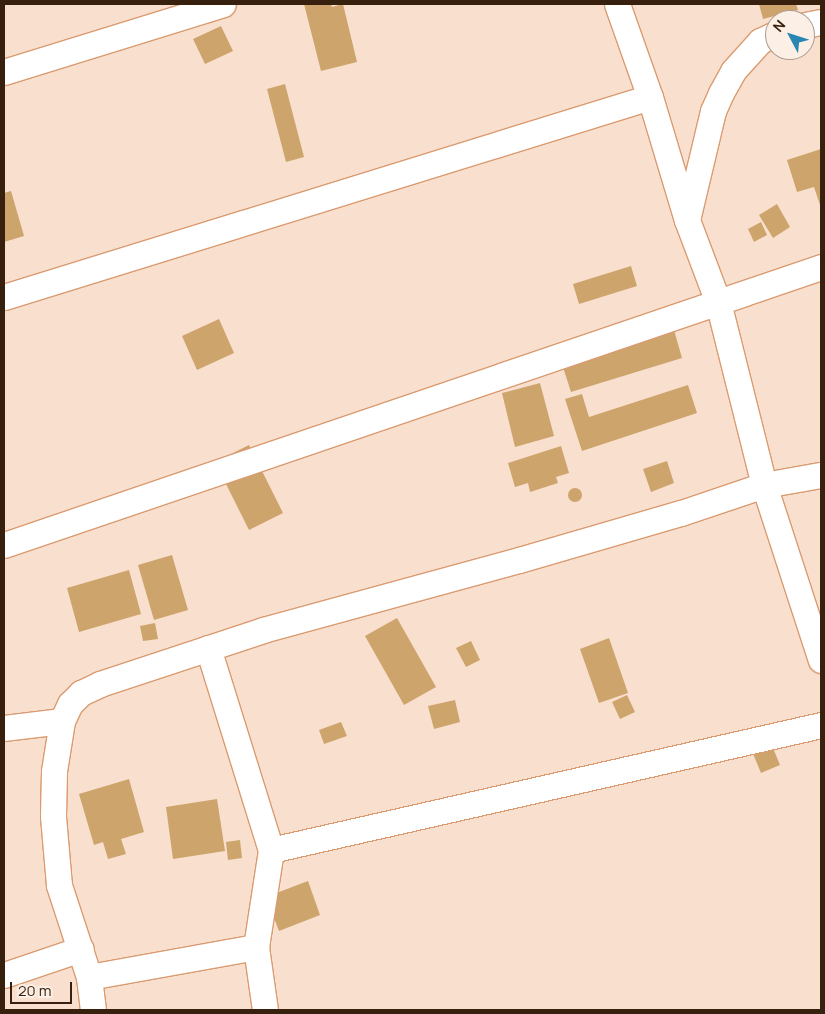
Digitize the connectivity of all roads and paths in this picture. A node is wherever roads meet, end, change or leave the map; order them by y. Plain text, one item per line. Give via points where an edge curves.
1 (222, 4) edge
2 (617, 4) edge
3 (765, 39) edge
4 (4, 72) edge
5 (650, 97) junction
6 (687, 220) junction
7 (821, 267) edge
8 (4, 297) edge
9 (718, 302) junction
10 (821, 475) edge
11 (764, 485) junction
12 (4, 545) edge
13 (208, 648) junction
14 (821, 660) edge
15 (62, 720) junction
16 (821, 725) edge
17 (4, 728) edge
18 (271, 850) junction
19 (256, 947) junction
20 (81, 949) junction
21 (4, 975) edge
22 (89, 977) junction
23 (93, 1010) edge
24 (265, 1010) edge

1 - 4 street
2 - 5 street
3 - 6 street via 733,71 713,111
5 - 6 street
5 - 8 street
6 - 9 street
7 - 9 street
9 - 11 street
9 - 12 street
10 - 11 street
11 - 13 street via 558,549
11 - 14 street
13 - 15 street via 81,692
13 - 18 street
15 - 17 street
15 - 20 street via 53,787 56,859 59,885
16 - 18 street
18 - 19 street
19 - 22 street
19 - 24 street
20 - 21 street
20 - 22 street
22 - 23 street

